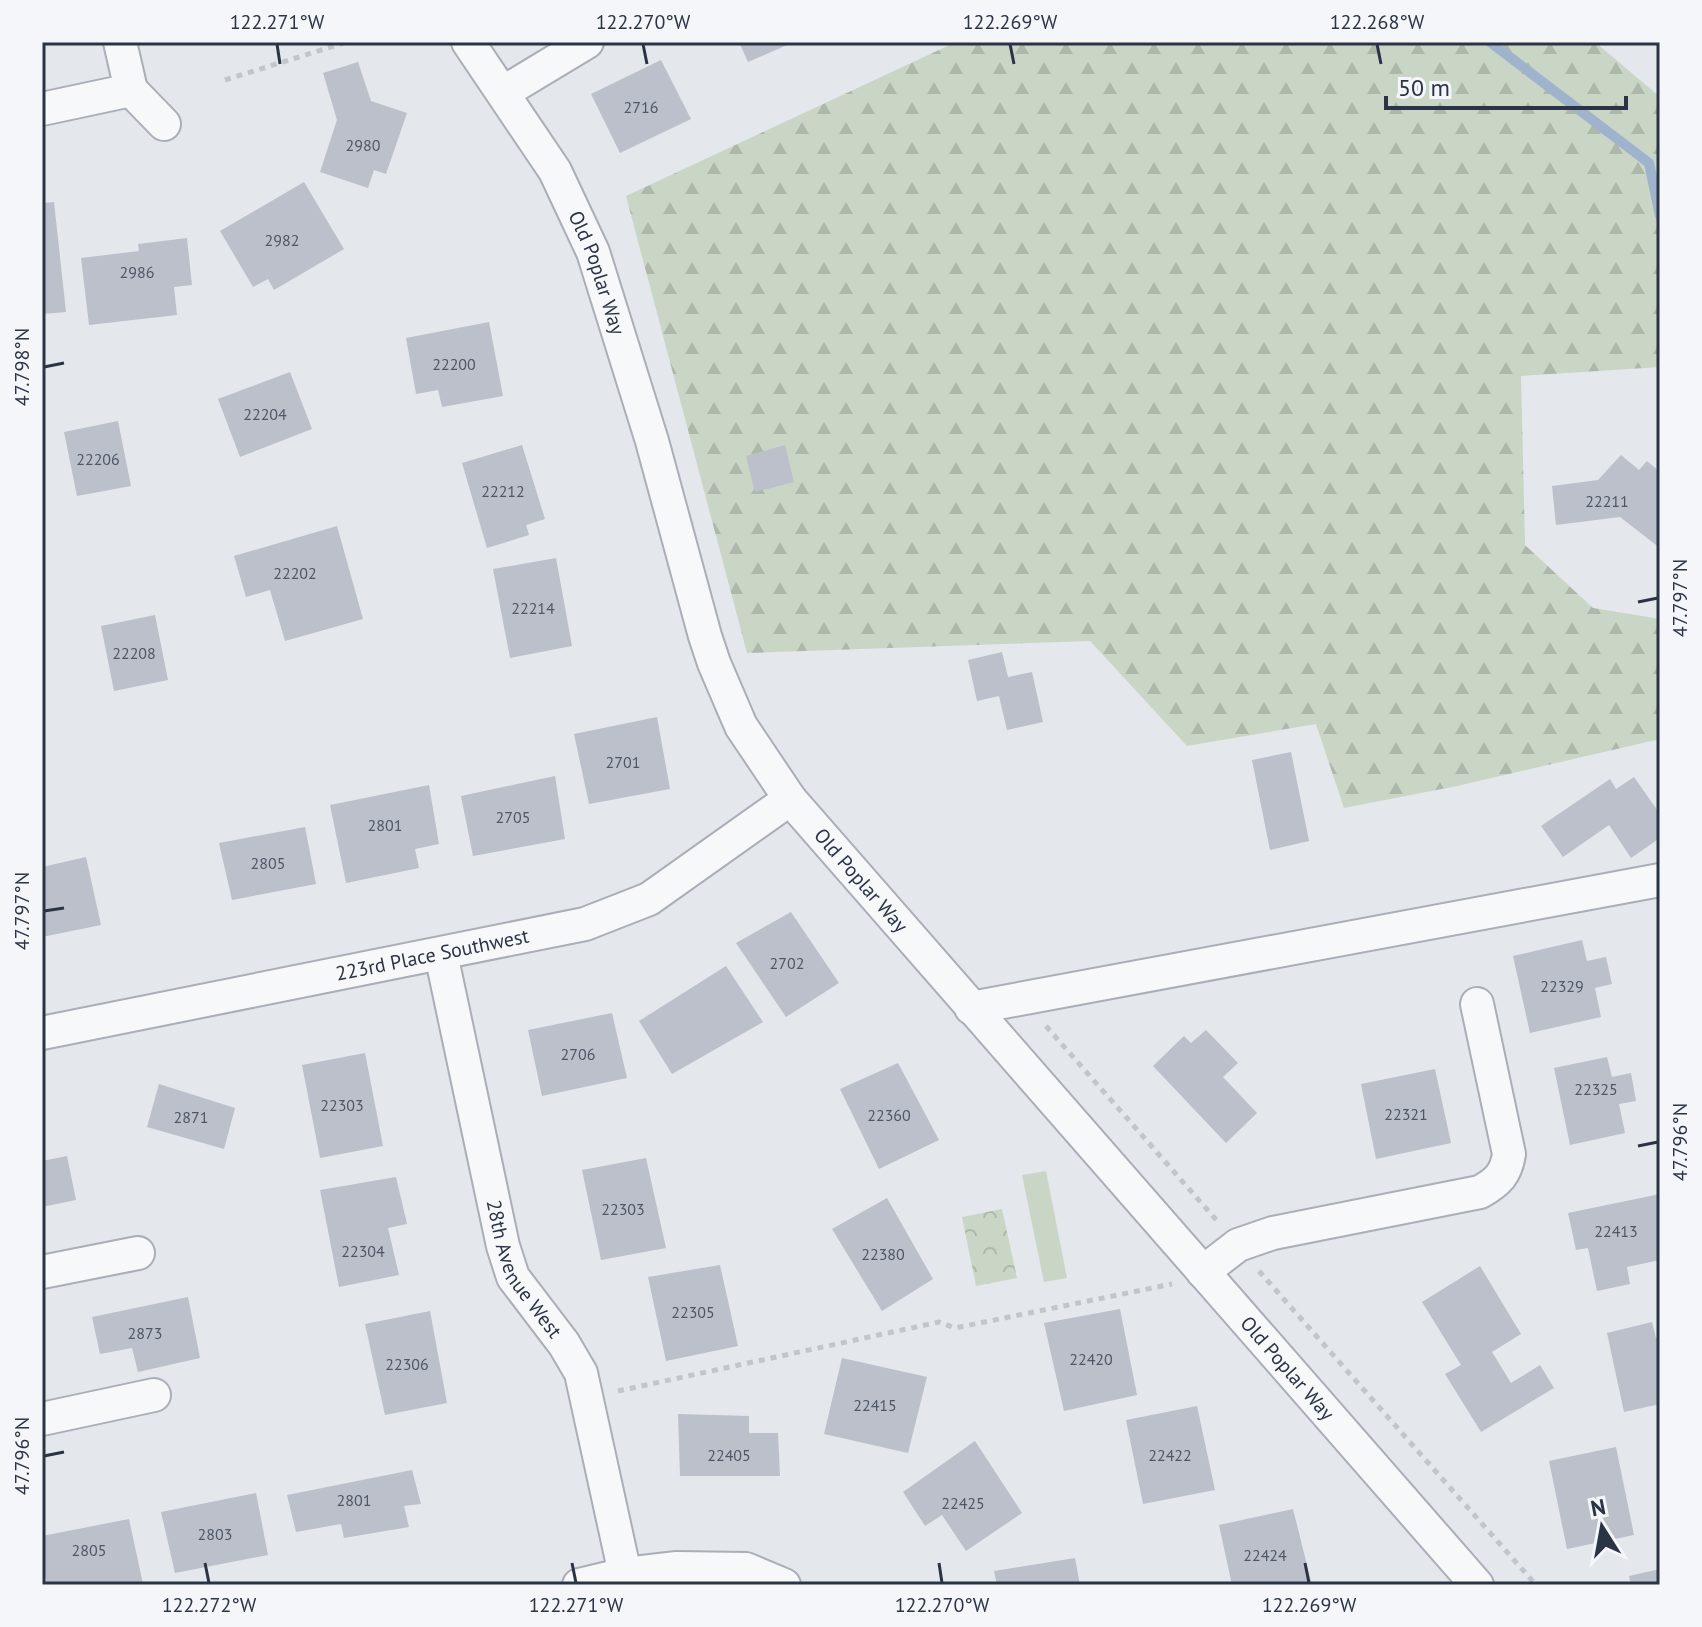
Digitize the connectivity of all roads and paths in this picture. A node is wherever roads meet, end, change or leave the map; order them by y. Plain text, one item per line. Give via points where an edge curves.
1 (120, 42) edge
2 (347, 42) edge
3 (468, 42) edge
4 (587, 42) edge
5 (225, 80) dead end
6 (131, 90) junction
7 (504, 92) junction
8 (42, 109) edge
9 (164, 124) dead end
10 (790, 799) junction
11 (1660, 880) edge
12 (441, 954) junction
13 (1022, 998) junction
14 (1477, 1004) dead end
15 (971, 1008) junction
16 (42, 1033) edge
17 (1238, 1245) junction
18 (138, 1253) dead end
19 (42, 1272) edge
20 (1203, 1272) junction
21 (1172, 1284) dead end
22 (618, 1391) dead end
23 (154, 1395) dead end
24 (42, 1419) edge
25 (625, 1574) junction
26 (579, 1585) edge
27 (784, 1585) edge
28 (1477, 1585) edge
29 (1536, 1585) edge

1 - 6 street
2 - 5 path
3 - 7 street, Old Poplar Way
4 - 7 street
6 - 8 street
6 - 9 street
7 - 10 street, Old Poplar Way via 555,171 593,252 714,663 741,726
10 - 12 street, 223rd Place Southwest via 649,899 585,924
10 - 15 street, Old Poplar Way
11 - 13 street
12 - 16 street, 223rd Place Southwest
12 - 25 street, 28th Avenue West via 503,1246 513,1277 581,1373
13 - 15 street
13 - 17 path
14 - 17 street via 1509,1154 1496,1183 1480,1192 1273,1233
15 - 20 street, Old Poplar Way
17 - 20 street
17 - 29 path
18 - 19 street
20 - 28 street, Old Poplar Way
21 - 22 path via 955,1328 939,1322
23 - 24 street
25 - 26 street
25 - 27 street via 746,1569

